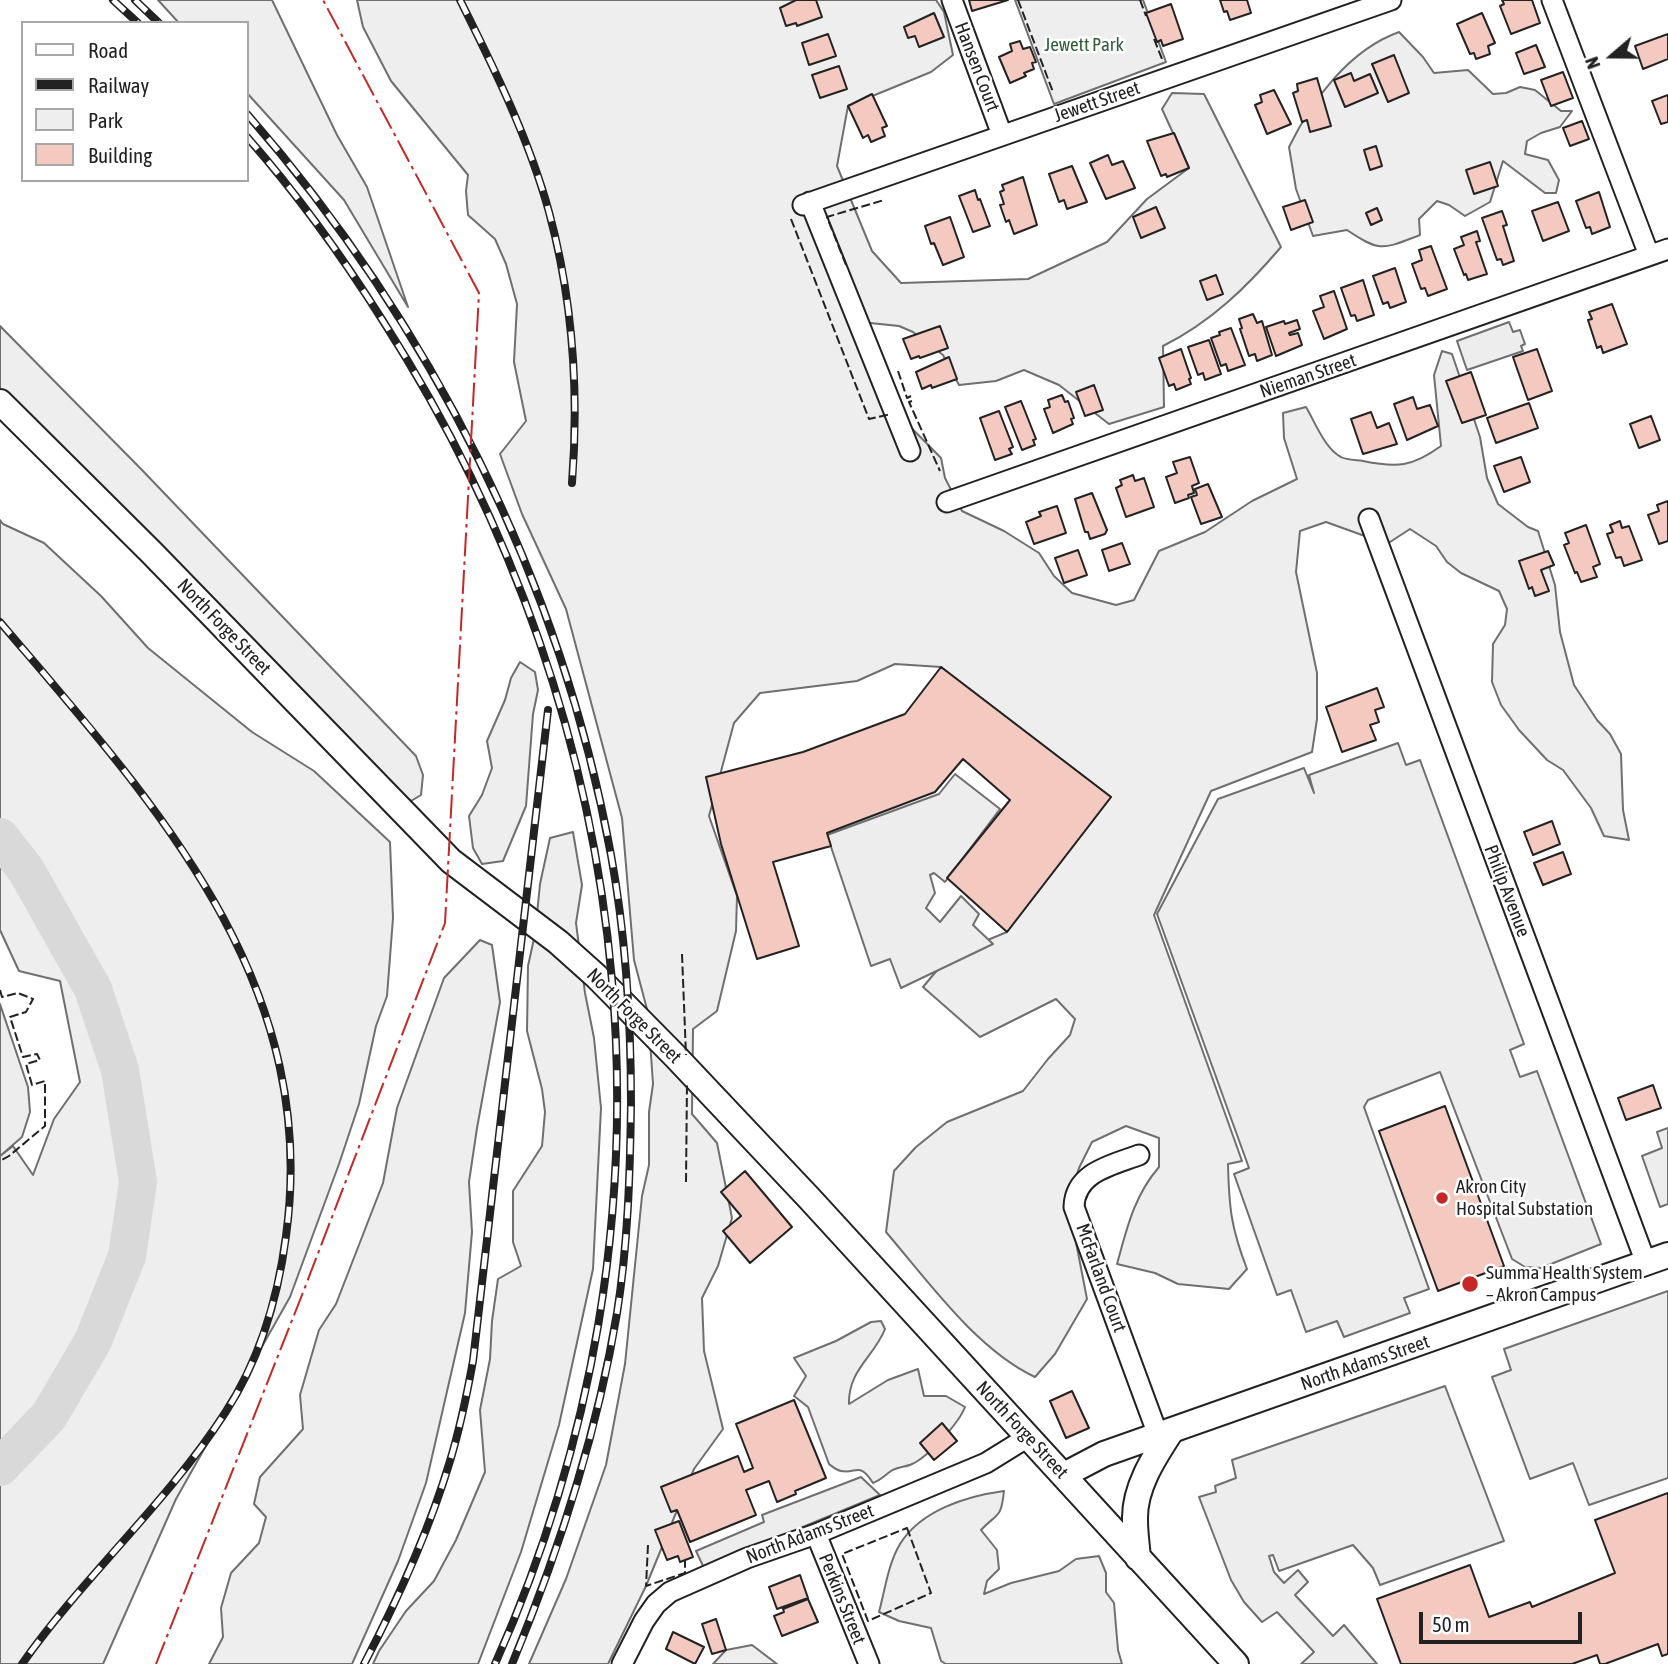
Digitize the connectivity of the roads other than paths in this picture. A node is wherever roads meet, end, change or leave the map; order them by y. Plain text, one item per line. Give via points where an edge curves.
1 (952, 0) edge
2 (1391, 0) edge
3 (1552, 0) edge
4 (1002, 135) junction
5 (1668, 249) edge
6 (1649, 255) junction
7 (0, 402) edge
8 (911, 451) dead end
9 (947, 502) dead end
10 (1369, 519) dead end
11 (1139, 1155) dead end
12 (1657, 1259) edge
13 (1165, 1433) junction
14 (1028, 1437) junction
15 (1064, 1475) junction
16 (816, 1534) junction
17 (1138, 1558) junction
18 (622, 1664) edge
19 (869, 1664) edge
20 (1236, 1664) edge

1 - 4 street, Hansen Court
2 - 4 street, Jewett Street
3 - 6 street
4 - 8 street, Jewett Street via 806,203
5 - 6 street, Nieman Street
6 - 9 street, Nieman Street
7 - 14 street, North Forge Street via 451,861 596,976 810,1199
10 - 12 street, Philip Avenue
11 - 13 street, McFarland Court via 1084,1180 1074,1195 1074,1207
12 - 13 street, North Adams Street
13 - 15 street, North Adams Street via 1104,1454
13 - 17 street via 1137,1499
14 - 15 street, North Forge Street
14 - 16 street, North Adams Street via 986,1464
15 - 17 street, North Forge Street
16 - 18 street, North Adams Street via 670,1592 644,1620
16 - 19 street, Perkins Street
17 - 20 street, North Forge Street

